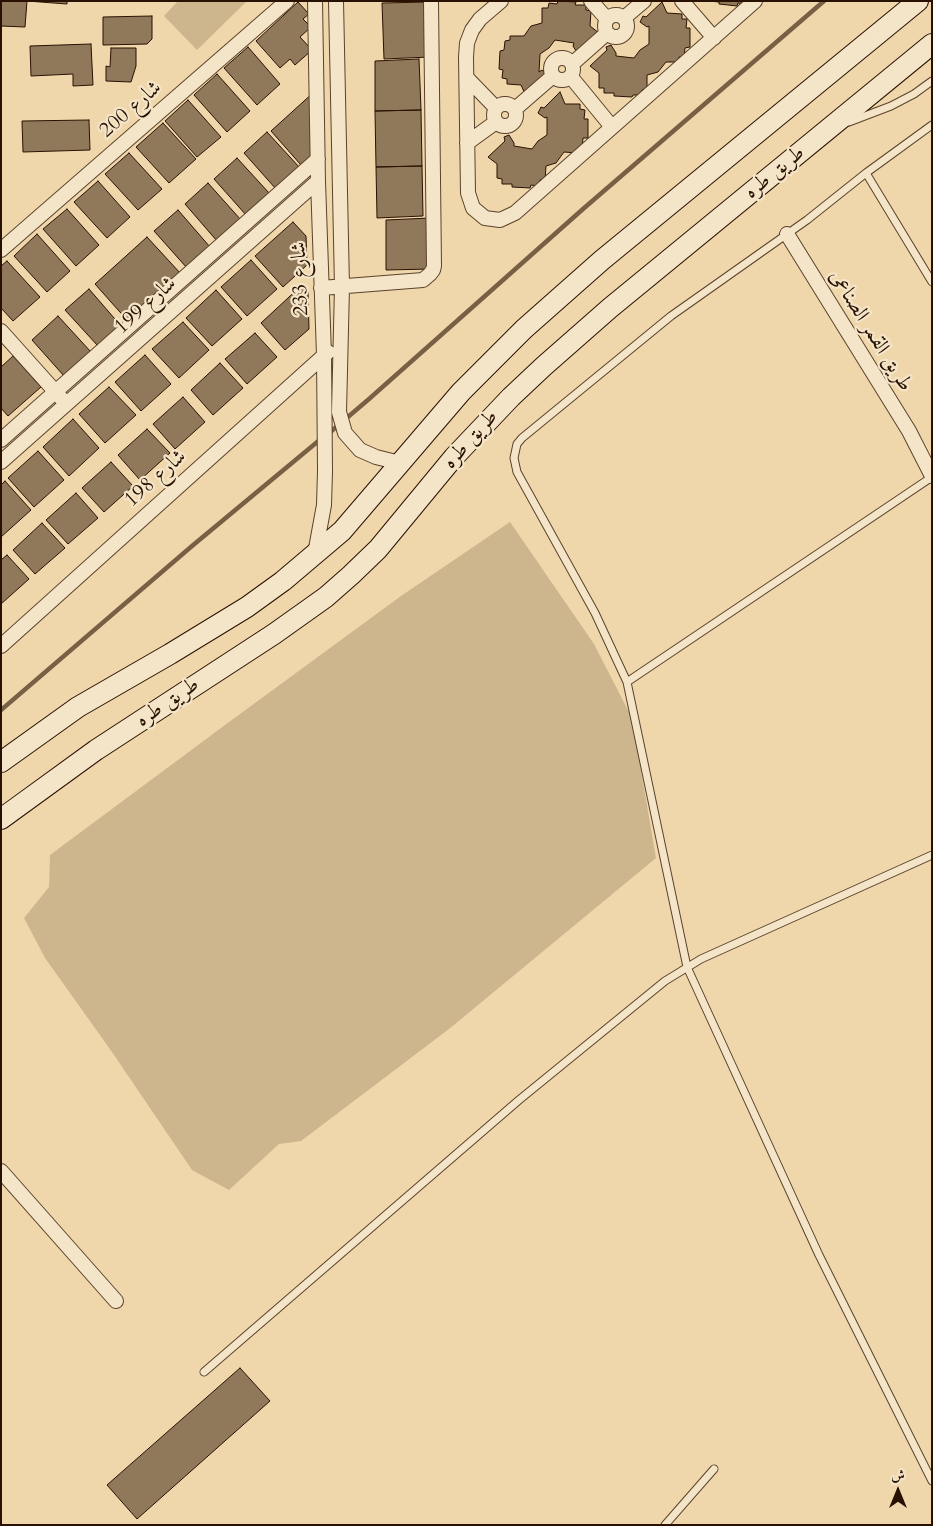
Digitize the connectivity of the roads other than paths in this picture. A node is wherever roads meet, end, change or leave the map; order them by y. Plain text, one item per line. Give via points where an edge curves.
1 (287, 1) edge
2 (315, 1) edge
3 (336, 1) edge
4 (431, 1) edge
5 (501, 1) edge
6 (590, 1) edge
7 (644, 1) edge
8 (682, 1) edge
9 (755, 1) edge
10 (918, 1) edge
11 (624, 18) junction
12 (607, 19) junction
13 (607, 33) junction
14 (714, 38) junction
15 (932, 44) edge
16 (571, 70) junction
17 (553, 76) junction
18 (467, 78) junction
19 (932, 81) edge
20 (496, 108) junction
21 (515, 109) junction
22 (496, 122) junction
23 (932, 125) edge
24 (612, 127) junction
25 (832, 127) junction
26 (468, 143) junction
27 (318, 159) junction
28 (866, 173) junction
29 (318, 181) junction
30 (787, 234) junction
31 (1, 250) edge
32 (932, 282) edge
33 (342, 286) junction
34 (321, 288) junction
35 (1, 331) edge
36 (341, 350) junction
37 (324, 355) junction
38 (55, 391) junction
39 (66, 404) junction
40 (1, 440) edge
41 (1, 462) edge
42 (400, 462) junction
43 (932, 477) edge
44 (315, 554) junction
45 (1, 646) edge
46 (627, 682) junction
47 (1, 762) edge
48 (1, 819) edge
49 (932, 855) edge
50 (687, 967) junction
51 (1, 1171) edge
52 (116, 1301) dead end
53 (204, 1372) dead end
54 (714, 1469) dead end
55 (932, 1481) edge
56 (665, 1525) edge

1 - 31 street, شارع 200
2 - 27 street, شارع 233
3 - 33 street, شارع 233
4 - 33 street via 433,270 423,280
5 - 18 street via 472,30 467,43
6 - 12 street
7 - 11 street
8 - 14 street
9 - 14 street
10 - 42 main road, طريق طره via 566,291 487,365
11 - 12 street via 617,15
11 - 13 street via 628,24 624,34 618,38
12 - 13 street
13 - 16 street
14 - 24 street
15 - 25 main road, طريق طره
16 - 17 street via 564,81
16 - 17 street via 563,58 556,60 552,65
16 - 24 street
17 - 21 street
18 - 20 street
18 - 26 street
19 - 25 lane via 891,106
20 - 21 street via 506,104
20 - 22 street
21 - 22 street via 516,120 510,125
22 - 26 street
23 - 28 lane
24 - 26 street via 515,213 500,220 485,218 473,208 468,193
25 - 48 main road, طريق طره via 544,366 454,457 378,549 326,597 96,750
27 - 29 street, شارع 233
27 - 38 street, شارع 199
28 - 30 lane
28 - 32 lane
29 - 34 street, شارع 233
29 - 39 street, شارع 199
30 - 43 street, طريق القمر الصناعى via 909,431
30 - 46 lane via 671,316 522,438 515,450 517,472 595,613
33 - 34 street
33 - 36 street, شارع 233
34 - 37 street, شارع 233
35 - 38 street
36 - 37 street, شارع 198 via 332,350
36 - 42 street, شارع 233 via 339,412 345,434 360,450
37 - 44 street, شارع 233 via 325,488
37 - 45 street, شارع 198
38 - 39 street
38 - 40 street, شارع 199
39 - 41 street, شارع 199
42 - 44 main road, طريق طره via 342,531
43 - 46 lane
44 - 47 main road, طريق طره via 247,607 78,707
46 - 50 lane
49 - 50 lane
50 - 53 lane via 519,1100
50 - 55 lane via 819,1255
51 - 52 street
54 - 56 lane

